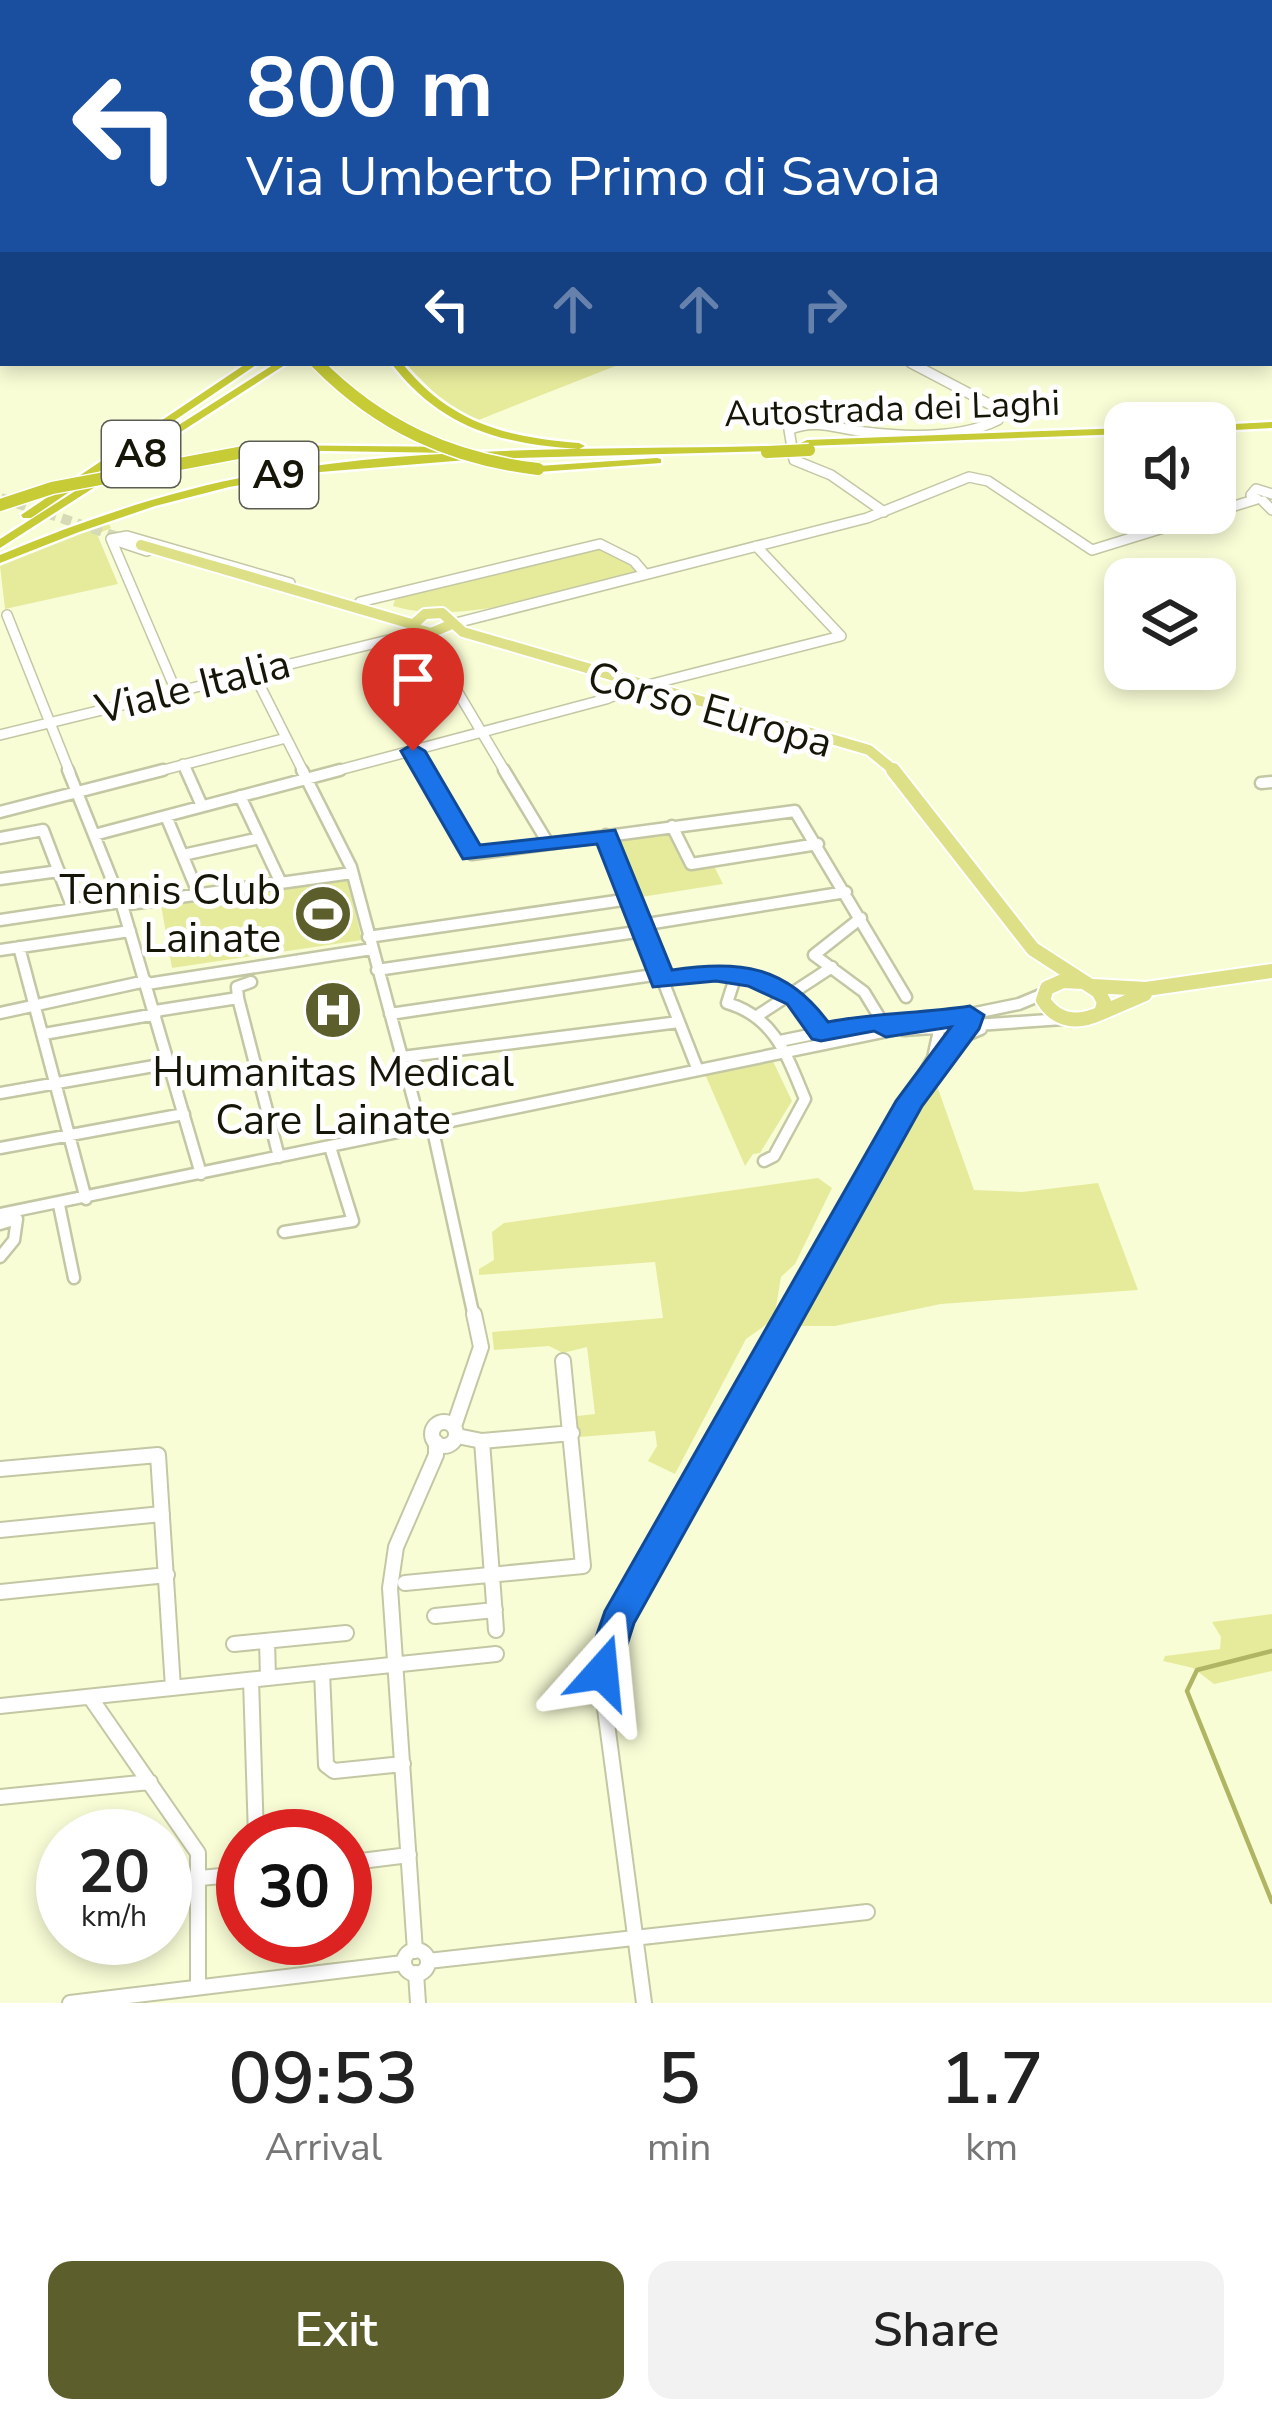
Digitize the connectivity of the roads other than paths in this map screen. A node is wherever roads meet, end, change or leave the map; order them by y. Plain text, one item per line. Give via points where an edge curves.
1 (249, 366) edge
2 (278, 366) edge
3 (320, 366) edge
4 (399, 366) edge
5 (917, 366) edge
6 (1272, 429) edge
7 (1236, 430) edge
8 (1104, 436) edge
9 (1104, 436) edge
10 (660, 447) junction
11 (808, 447) junction
12 (767, 448) junction
13 (1260, 498) edge
14 (0, 500) edge
15 (1272, 510) edge
16 (884, 512) junction
17 (0, 532) edge
18 (0, 544) edge
19 (139, 544) junction
20 (757, 545) junction
21 (0, 560) edge
22 (644, 574) junction
23 (288, 585) junction
24 (385, 602) junction
25 (7, 615) dead end
26 (432, 628) junction
27 (254, 672) junction
28 (641, 686) junction
29 (176, 691) junction
30 (52, 722) junction
31 (481, 732) junction
32 (0, 735) edge
33 (286, 738) junction
34 (413, 751) junction
35 (183, 764) junction
36 (307, 779) junction
37 (78, 792) junction
38 (240, 796) junction
39 (202, 806) junction
40 (0, 812) edge
41 (166, 816) junction
42 (672, 826) junction
43 (94, 835) junction
44 (606, 835) junction
45 (0, 838) edge
46 (260, 838) junction
47 (548, 843) junction
48 (818, 844) junction
49 (183, 855) junction
50 (59, 871) junction
51 (352, 873) junction
52 (0, 879) edge
53 (281, 883) junction
54 (846, 892) junction
55 (199, 895) junction
56 (630, 898) junction
57 (140, 903) junction
58 (122, 904) junction
59 (73, 909) junction
60 (861, 918) junction
61 (0, 920) edge
62 (128, 926) junction
63 (642, 928) junction
64 (370, 943) junction
65 (19, 947) junction
66 (1033, 949) junction
67 (0, 950) edge
68 (832, 967) junction
69 (377, 970) junction
70 (1272, 970) edge
71 (736, 975) junction
72 (661, 977) junction
73 (147, 982) junction
74 (251, 982) dead end
75 (1087, 984) junction
76 (1173, 985) junction
77 (1045, 991) junction
78 (790, 994) junction
79 (906, 997) dead end
80 (238, 998) junction
81 (35, 1004) junction
82 (155, 1012) junction
83 (969, 1012) junction
84 (0, 1013) edge
85 (1101, 1013) junction
86 (390, 1014) junction
87 (760, 1014) junction
88 (1064, 1019) junction
89 (679, 1022) junction
90 (940, 1023) junction
91 (884, 1024) junction
92 (997, 1024) junction
93 (966, 1026) junction
94 (904, 1030) junction
95 (821, 1032) junction
96 (865, 1033) junction
97 (44, 1034) junction
98 (952, 1041) junction
99 (782, 1045) junction
100 (402, 1058) junction
101 (933, 1058) junction
102 (171, 1064) junction
103 (697, 1069) junction
104 (57, 1084) junction
105 (0, 1093) edge
106 (910, 1101) junction
107 (184, 1114) junction
108 (427, 1127) junction
109 (71, 1136) junction
110 (330, 1147) junction
111 (0, 1148) edge
112 (279, 1157) junction
113 (764, 1161) dead end
114 (201, 1174) junction
115 (86, 1198) junction
116 (59, 1204) junction
117 (0, 1219) edge
118 (284, 1232) dead end
119 (0, 1257) edge
120 (74, 1278) dead end
121 (563, 1361) dead end
122 (572, 1433) junction
123 (447, 1434) junction
124 (482, 1441) junction
125 (0, 1469) edge
126 (162, 1514) junction
127 (0, 1530) edge
128 (166, 1575) junction
129 (493, 1576) junction
130 (405, 1583) dead end
131 (0, 1592) edge
132 (495, 1610) junction
133 (435, 1616) dead end
134 (496, 1630) dead end
135 (346, 1633) dead end
136 (268, 1640) junction
137 (234, 1644) dead end
138 (496, 1654) dead end
139 (396, 1666) junction
140 (322, 1672) junction
141 (268, 1678) junction
142 (251, 1680) junction
143 (172, 1688) junction
144 (90, 1696) junction
145 (0, 1706) edge
146 (403, 1764) junction
147 (150, 1782) junction
148 (0, 1797) edge
149 (255, 1809) edge
150 (409, 1855) junction
151 (372, 1859) edge
152 (216, 1876) edge
153 (200, 1877) junction
154 (867, 1912) dead end
155 (635, 1940) junction
156 (416, 1962) junction
157 (198, 1987) junction
158 (70, 2003) edge
159 (418, 2003) edge
160 (644, 2003) edge

1 - 17 highway, A8
2 - 18 highway, A8
3 - 12 highway, A9, bridge via 432,447 489,464 606,468
4 - 10 highway, A9 via 429,403 487,431 559,445
5 - 16 street via 993,406 998,420 975,429 872,433 813,423 788,430 794,460
6 - 7 highway
8 - 11 highway, Autostrada dei Laghi / A9
9 - 11 highway, Autostrada dei Laghi / A9
10 - 12 highway, Autostrada dei Laghi / A9
10 - 14 highway, A9, bridge via 266,448
11 - 12 highway, A9, bridge
12 - 21 highway, A9 via 306,470 134,509
13 - 15 street
13 - 16 street, Viale Italia via 1091,550 977,476
16 - 20 street, Viale Italia
19 - 23 street, Corso Europa
19 - 23 main road
19 - 29 street, Corso Europa via 111,539
20 - 22 street, Viale Italia
20 - 28 street via 841,636
22 - 24 street via 600,544
22 - 26 street, Viale Italia
23 - 24 main road, Corso Europa
23 - 26 main road, Corso Europa
24 - 26 main road, Corso Europa
25 - 30 street
26 - 27 street, Viale Italia
26 - 28 main road, Corso Europa
26 - 31 street
27 - 29 street, Viale Italia
27 - 33 street
28 - 31 street
28 - 66 main road, Corso Europa via 858,754 890,775
29 - 30 street, Viale Italia
30 - 32 street, Viale Italia
30 - 37 street
31 - 34 street
31 - 47 street
33 - 35 street
33 - 36 street
34 - 36 street
34 - 47 street via 472,854
35 - 37 street
35 - 39 street
36 - 38 street
36 - 51 street
37 - 40 street
37 - 43 street
38 - 39 street
38 - 46 street
39 - 41 street
41 - 43 street
41 - 49 street
42 - 44 street
42 - 48 street via 795,811
42 - 48 street via 691,864
43 - 58 street
44 - 47 street
44 - 56 street
45 - 50 street via 43,830
46 - 49 street
46 - 53 street
48 - 54 street
49 - 55 street
50 - 52 street
50 - 59 street
51 - 53 street
51 - 64 street
53 - 55 street
54 - 60 street
54 - 63 street
55 - 57 street
56 - 63 street
56 - 64 street
57 - 58 street
57 - 62 street
58 - 59 street
58 - 62 street
59 - 61 street
60 - 68 street via 814,955
60 - 79 street
62 - 65 street
62 - 73 street
63 - 69 street
63 - 72 street
64 - 69 street
64 - 73 street
65 - 67 street
65 - 81 street
66 - 75 main road, Corso Europa
66 - 77 main road, Corso Europa
68 - 78 street
68 - 91 street via 864,992
69 - 86 street
70 - 76 main road
71 - 72 street
71 - 78 street
71 - 87 street via 727,1003
72 - 86 street
72 - 89 street
73 - 81 street
73 - 82 street
74 - 80 street via 237,987
75 - 76 main road
75 - 77 main road via 1063,981
75 - 85 main road via 1104,1002
76 - 85 main road
77 - 83 street
77 - 88 main road via 1045,1006
78 - 87 street
78 - 95 street
80 - 82 street
80 - 112 street
81 - 84 street
81 - 97 street
82 - 97 street
82 - 102 street
83 - 90 street
83 - 93 street
85 - 88 main road
86 - 100 street
87 - 99 street
88 - 92 street
89 - 100 street
89 - 103 street
90 - 91 street
90 - 93 street
90 - 94 street
90 - 101 street
91 - 95 street
91 - 96 street
92 - 93 street
92 - 98 street
93 - 98 street
94 - 96 street
94 - 101 street via 924,1038
95 - 99 street
96 - 99 street
97 - 104 street
98 - 106 street
99 - 103 street
99 - 113 street via 805,1102
100 - 108 street
101 - 106 street
102 - 104 street
102 - 107 street
103 - 108 street
104 - 105 street
104 - 109 street
106 - 155 street via 605,1651 602,1686
107 - 109 street
107 - 114 street
108 - 110 street
108 - 123 street via 482,1346
109 - 111 street
109 - 115 street
110 - 112 street
110 - 118 street via 353,1221
112 - 114 street
114 - 115 street
115 - 116 street
116 - 117 street
116 - 120 street
117 - 119 street via 17,1219 18,1227
121 - 122 street
122 - 124 street
122 - 129 street via 583,1566
123 - 124 street
123 - 139 street via 392,1560
124 - 129 street
125 - 126 street via 158,1455
126 - 127 street
126 - 128 street
128 - 131 street
128 - 143 street
129 - 130 street
129 - 132 street
132 - 133 street
132 - 134 street
135 - 136 street
136 - 137 street
136 - 141 street
138 - 139 street
139 - 140 street
139 - 146 street
140 - 141 street
140 - 146 street via 326,1765 334,1771
141 - 142 street
142 - 143 street
142 - 149 street
143 - 144 street
144 - 145 street
144 - 147 street
146 - 150 street
147 - 148 street
147 - 153 street via 194,1844
150 - 151 street
150 - 156 street
152 - 153 street
153 - 157 street
154 - 155 street
155 - 156 street
155 - 160 street
156 - 157 street
156 - 159 street
157 - 158 street

